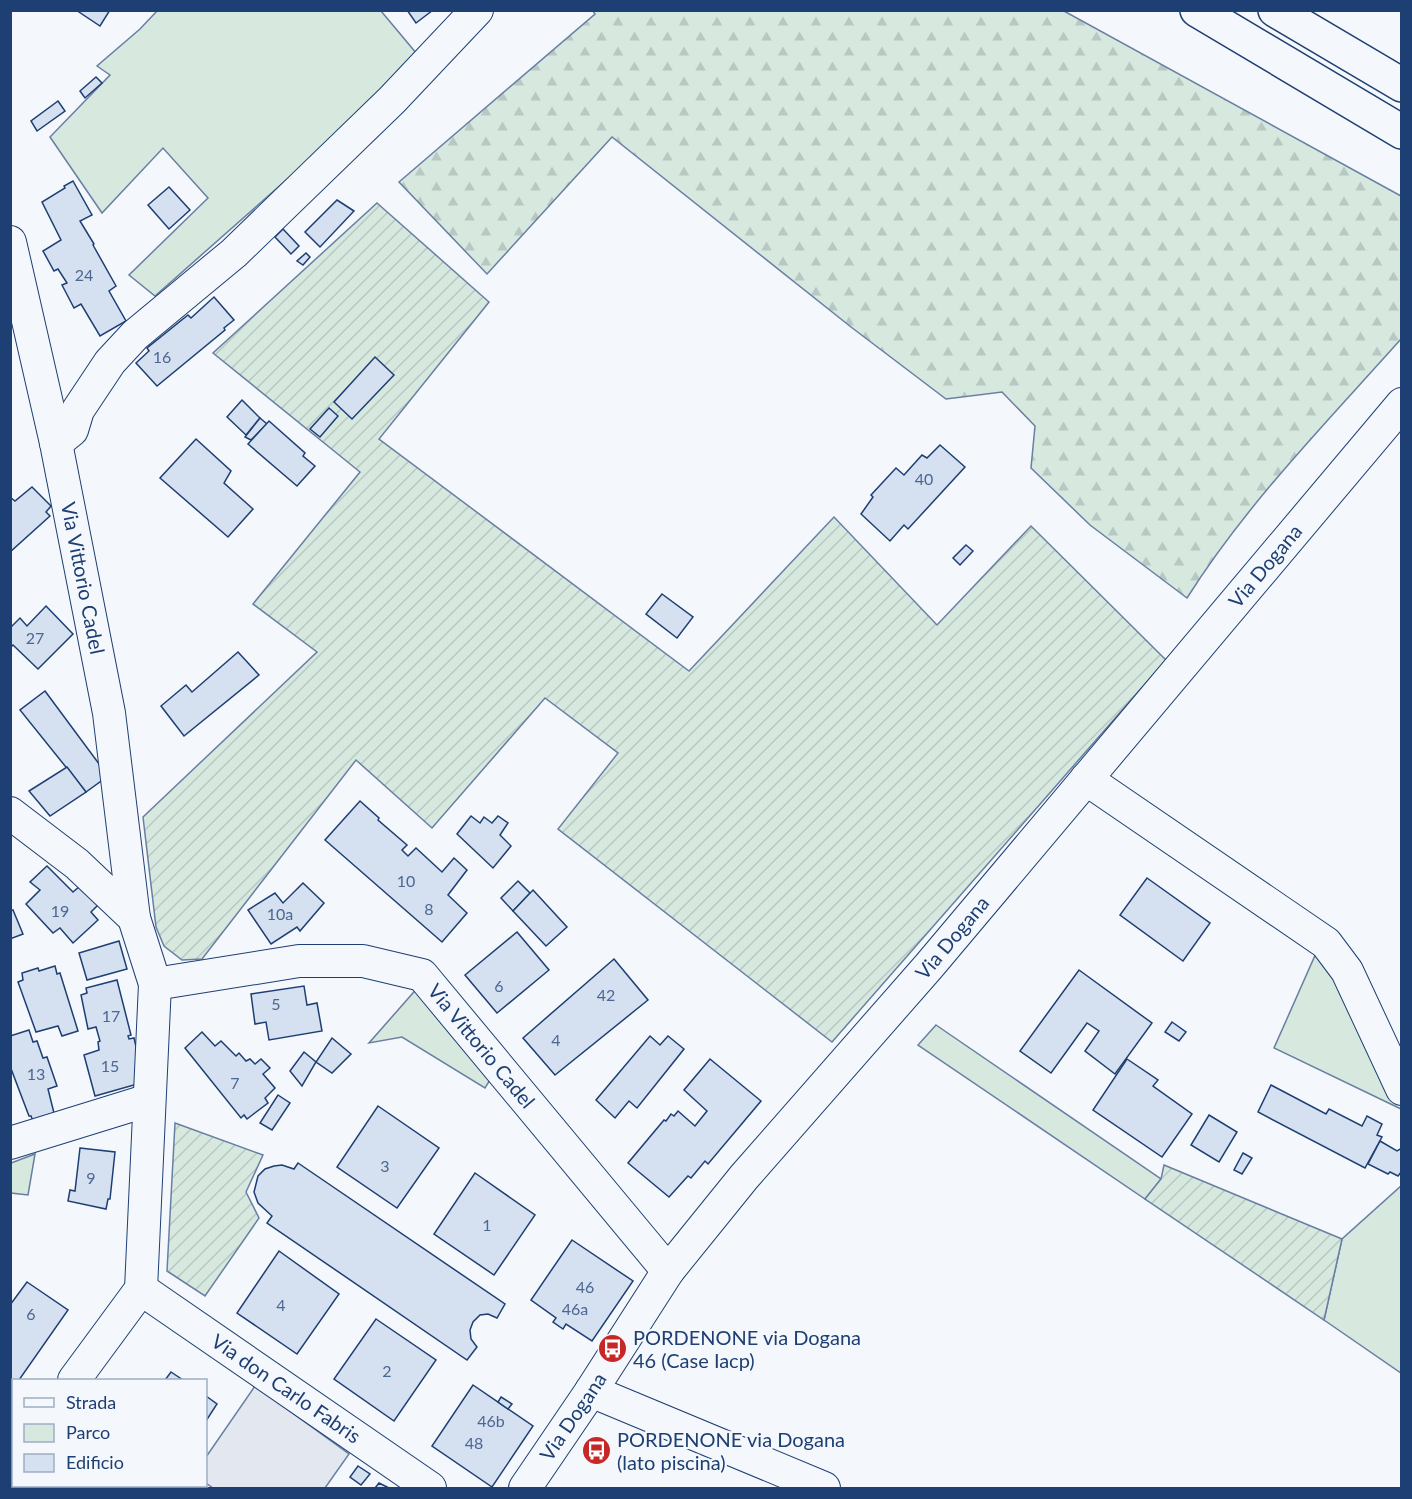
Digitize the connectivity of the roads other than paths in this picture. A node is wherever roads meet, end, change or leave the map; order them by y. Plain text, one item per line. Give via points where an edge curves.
1 (1197, 10) edge
2 (1275, 10) edge
3 (472, 14) edge
4 (1401, 86) edge
5 (1401, 132) edge
6 (10, 242) edge
7 (1401, 404) edge
8 (56, 443) junction
9 (1086, 779) junction
10 (10, 813) edge
11 (135, 918) junction
12 (155, 984) junction
13 (1401, 1089) edge
14 (149, 1100) junction
15 (10, 1143) edge
16 (668, 1271) junction
17 (141, 1289) junction
18 (75, 1379) edge
19 (591, 1390) junction
20 (430, 1488) edge
21 (525, 1488) edge
22 (824, 1488) edge

1 - 5 highway
2 - 4 highway
3 - 8 street via 392,100 234,253 135,335 110,362 78,410 72,430
6 - 8 street, Via Vittorio Cadel
7 - 9 street, Via Dogana
8 - 11 street, Via Vittorio Cadel via 109,713
9 - 13 street via 1326,944 1347,971
9 - 16 street, Via Dogana
10 - 11 street via 77,864
11 - 12 street, Via Vittorio Cadel
12 - 14 street, Via Vittorio Cadel
12 - 16 street, Via Vittorio Cadel via 299,961 363,961 422,975
14 - 15 street
14 - 17 street, Via Vittorio Cadel
16 - 19 street, Via Dogana
17 - 18 street
17 - 20 street, Via don Carlo Fabris
19 - 21 street, Via Dogana
19 - 22 street

